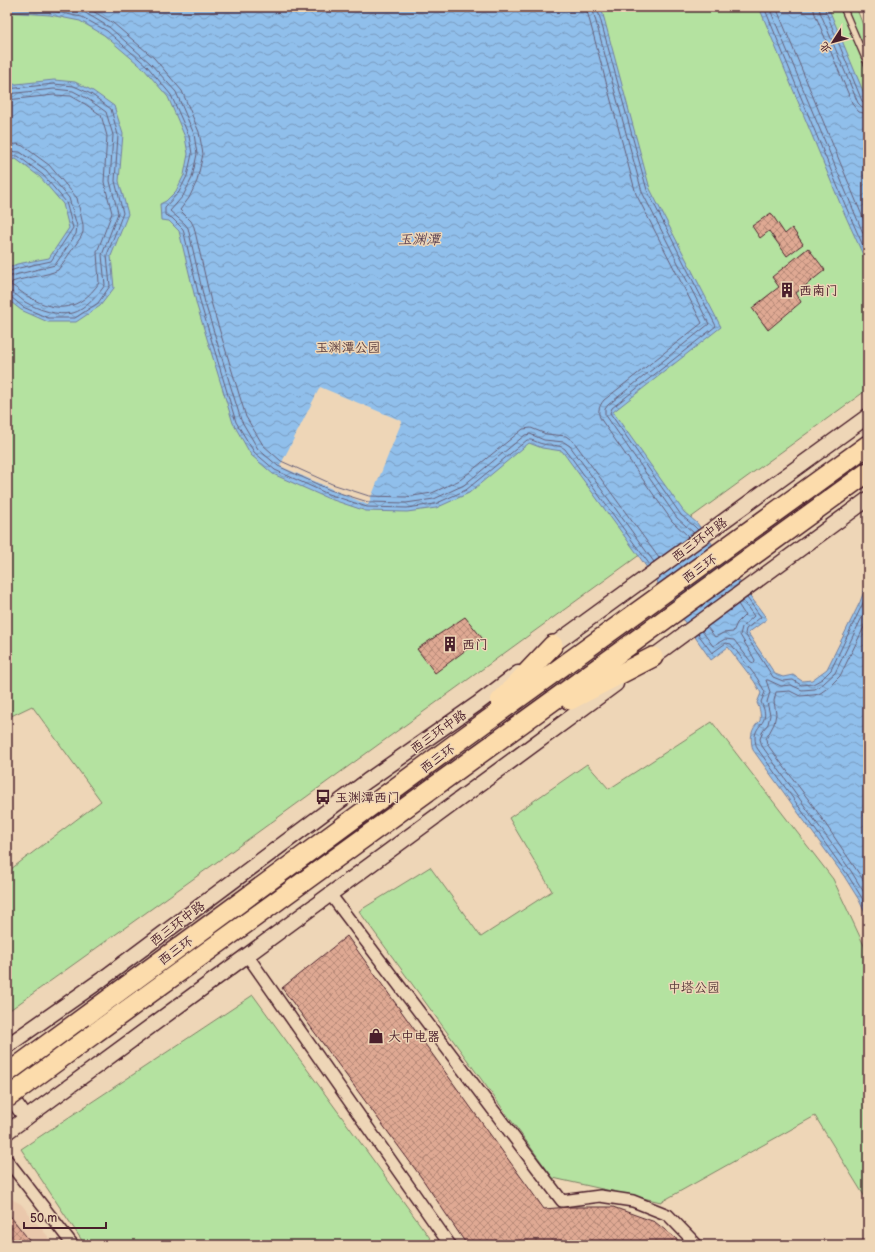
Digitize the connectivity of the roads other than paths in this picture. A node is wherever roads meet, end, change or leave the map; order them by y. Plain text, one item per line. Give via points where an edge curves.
1 (843, 7) edge
2 (868, 65) edge
3 (868, 416) edge
4 (868, 445) edge
5 (868, 472) edge
6 (864, 501) edge
7 (553, 645) junction
8 (653, 657) junction
9 (508, 733) junction
10 (466, 736) junction
11 (330, 894) junction
12 (247, 955) junction
13 (7, 1046) edge
14 (7, 1074) edge
15 (7, 1092) edge
16 (7, 1098) edge
17 (26, 1118) junction
18 (7, 1132) edge
19 (7, 1160) edge
20 (73, 1245) edge
21 (450, 1245) edge
22 (697, 1245) edge

1 - 2 lane
3 - 7 street, 西三环中路
4 - 10 highway, 西三环
5 - 9 highway, 西三环
6 - 8 street
7 - 10 highway
7 - 13 street, 西三环中路 via 477,704 367,781 101,980
8 - 9 highway
8 - 11 street
9 - 16 highway, 西三环, bridge
10 - 14 highway, 西三环
11 - 12 street
11 - 22 street via 562,1200 600,1196 633,1200 668,1215
12 - 17 street
12 - 21 street
15 - 17 street
17 - 18 street
19 - 20 street

